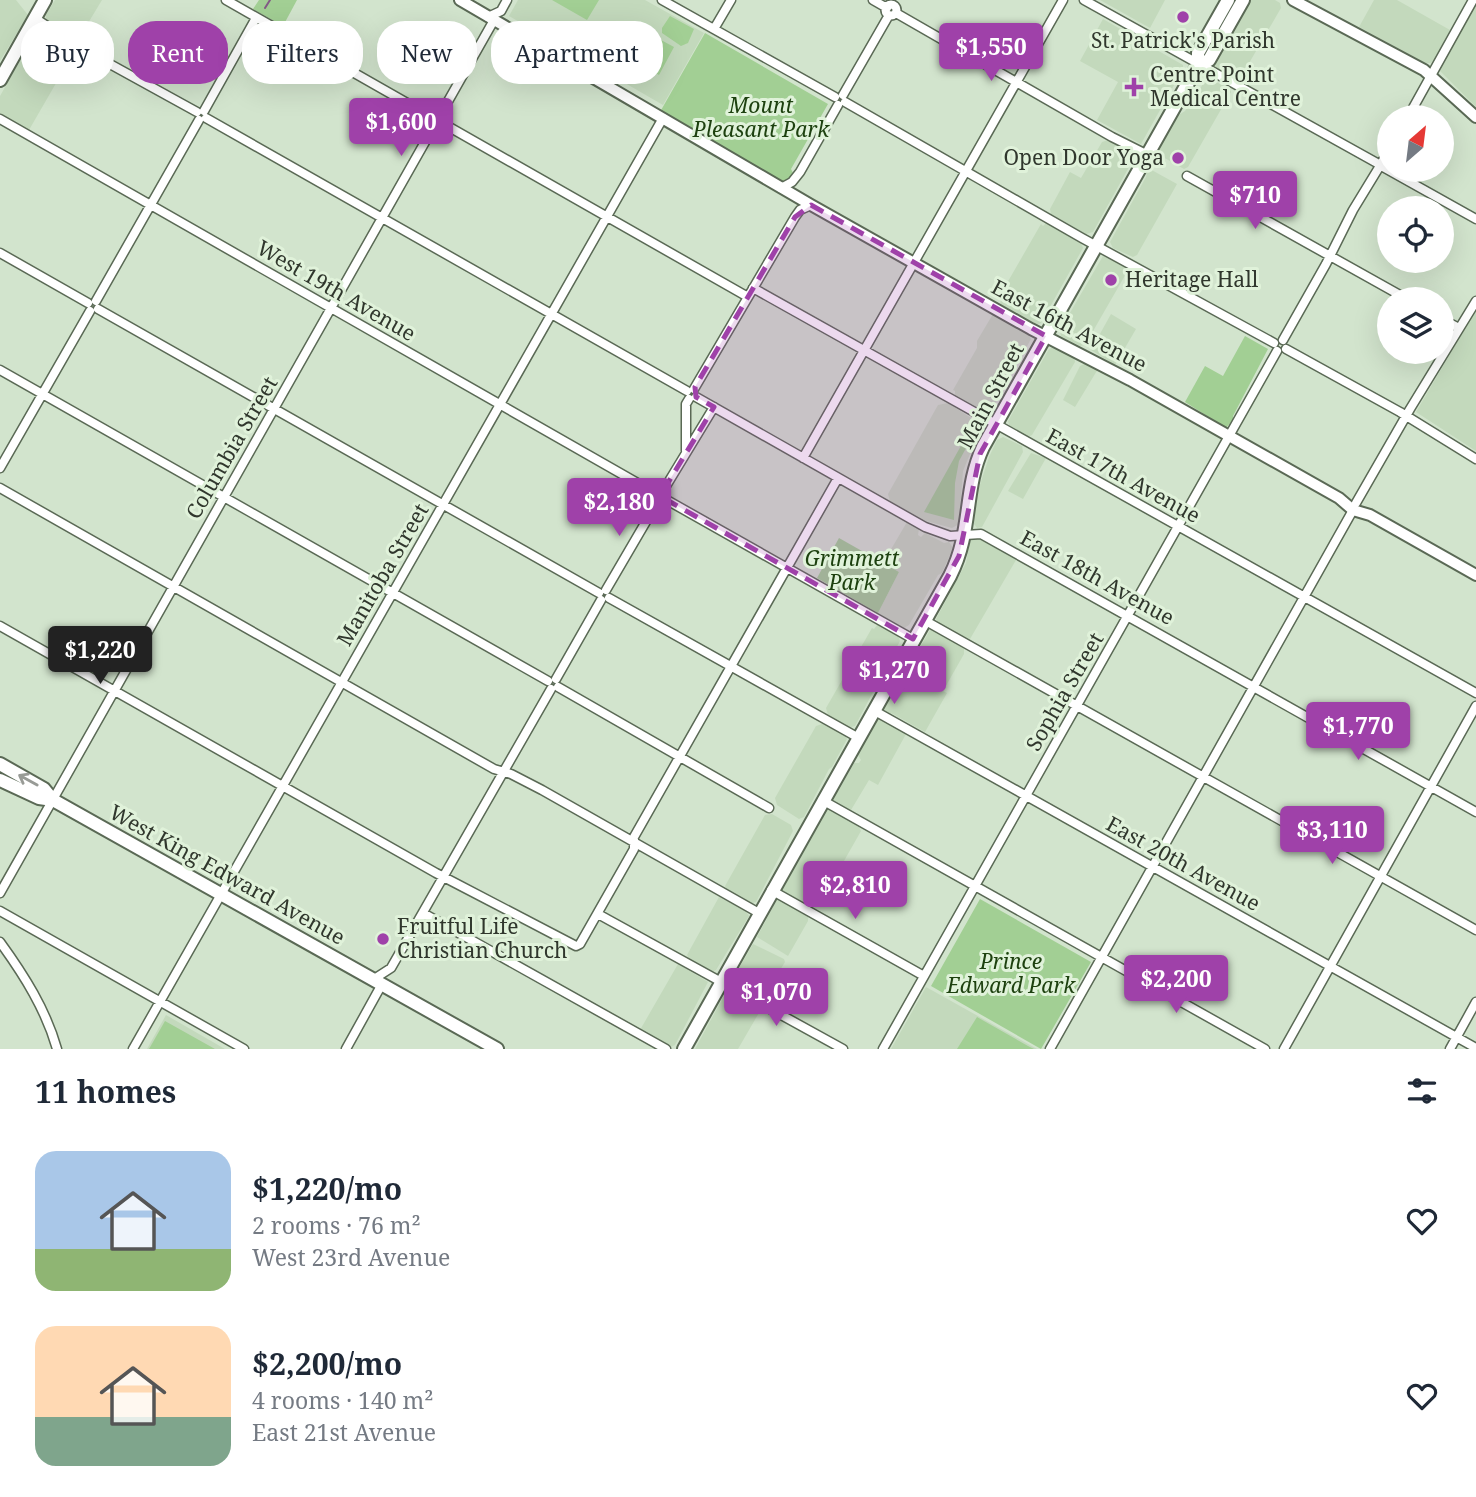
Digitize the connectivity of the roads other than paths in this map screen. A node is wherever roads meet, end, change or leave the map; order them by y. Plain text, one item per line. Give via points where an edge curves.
1 (45, 0) edge
2 (226, 0) edge
3 (460, 0) edge
4 (507, 0) edge
5 (662, 0) edge
6 (731, 0) edge
7 (873, 0) edge
8 (1063, 0) edge
9 (1084, 0) edge
10 (1228, 0) edge
11 (1243, 0) edge
12 (1293, 0) edge
13 (1473, 0) edge
14 (893, 8) edge
15 (35, 18) junction
16 (256, 18) junction
17 (496, 18) junction
18 (714, 29) junction
19 (1198, 65) junction
20 (1431, 75) junction
21 (0, 80) edge
22 (1017, 81) junction
23 (840, 100) junction
24 (1415, 105) edge
25 (201, 115) junction
26 (1476, 117) edge
27 (663, 118) junction
28 (0, 119) edge
29 (439, 121) junction
30 (1148, 155) junction
31 (1377, 163) edge
32 (1377, 170) edge
33 (967, 172) junction
34 (1187, 176) dead end
35 (1410, 182) edge
36 (781, 188) junction
37 (811, 205) junction
38 (150, 206) junction
39 (608, 216) junction
40 (383, 219) junction
41 (1476, 219) edge
42 (1098, 246) junction
43 (0, 253) edge
44 (1330, 256) junction
45 (914, 263) junction
46 (1386, 287) edge
47 (753, 288) junction
48 (748, 297) junction
49 (1476, 301) edge
50 (93, 306) junction
51 (331, 309) junction
52 (551, 314) junction
53 (1454, 325) edge
54 (1459, 328) junction
55 (1046, 336) junction
56 (1280, 346) junction
57 (864, 351) junction
58 (0, 370) edge
59 (43, 394) junction
60 (691, 394) junction
61 (501, 404) junction
62 (714, 407) junction
63 (274, 409) junction
64 (1406, 416) junction
65 (994, 425) junction
66 (1229, 436) junction
67 (686, 451) junction
68 (803, 458) junction
69 (1476, 459) edge
70 (0, 468) edge
71 (838, 478) junction
72 (0, 488) edge
73 (660, 496) junction
74 (224, 497) junction
75 (443, 505) junction
76 (1355, 506) junction
77 (1178, 526) junction
78 (965, 535) junction
79 (787, 567) junction
80 (1476, 575) edge
81 (173, 587) junction
82 (393, 593) junction
83 (604, 595) junction
84 (1306, 596) junction
85 (1128, 615) junction
86 (924, 620) junction
87 (0, 626) edge
88 (913, 639) junction
89 (731, 666) junction
90 (342, 683) junction
91 (553, 684) junction
92 (1254, 687) junction
93 (114, 691) junction
94 (1476, 693) edge
95 (1476, 706) edge
96 (1077, 707) junction
97 (873, 710) junction
98 (858, 737) junction
99 (680, 756) junction
100 (0, 764) edge
101 (503, 772) junction
102 (1203, 776) junction
103 (0, 780) edge
104 (1431, 786) junction
105 (283, 787) junction
106 (1027, 796) junction
107 (53, 800) junction
108 (822, 800) junction
109 (769, 808) dead end
110 (1476, 812) edge
111 (634, 842) junction
112 (1153, 867) junction
113 (444, 876) junction
114 (1381, 877) junction
115 (976, 886) junction
116 (771, 890) junction
117 (0, 893) edge
118 (222, 893) junction
119 (0, 911) edge
120 (423, 913) junction
121 (759, 913) junction
122 (598, 914) junction
123 (1476, 930) edge
124 (0, 942) edge
125 (1102, 957) junction
126 (1330, 967) junction
127 (391, 968) junction
128 (925, 976) junction
129 (721, 982) junction
130 (382, 984) junction
131 (1476, 1002) edge
132 (160, 1003) junction
133 (1456, 1037) junction
134 (1053, 1048) edge
135 (1476, 1048) edge
136 (57, 1049) edge
137 (133, 1049) edge
138 (244, 1049) edge
139 (345, 1049) edge
140 (497, 1049) edge
141 (666, 1049) edge
142 (684, 1049) edge
143 (844, 1049) edge
144 (883, 1049) edge
145 (1265, 1049) edge
146 (1284, 1049) edge
147 (1450, 1049) edge

1 - 15 main road
2 - 16 street
3 - 17 street, East 16th Avenue
4 - 17 street, Columbia Street
5 - 18 street
6 - 18 street
7 - 14 street
8 - 22 street
9 - 19 street
10 - 19 main road, Main Street via 1198,53
11 - 19 main road, Main Street via 1209,60
12 - 20 street
13 - 20 street
14 - 22 street
14 - 23 street
15 - 21 main road
15 - 25 street, East 18th Avenue
16 - 25 street
16 - 29 street
17 - 27 street, East 16th Avenue
17 - 29 street, Columbia Street
18 - 23 street
19 - 30 main road, Main Street
19 - 31 street
20 - 24 street
20 - 26 street
22 - 30 street
22 - 33 street
23 - 33 street
23 - 36 street via 800,172
25 - 38 street
25 - 40 street, East 18th Avenue
27 - 36 street, East 16th Avenue
27 - 39 street, Manitoba Street
28 - 38 street, West 19th Avenue
29 - 39 street
29 - 40 street, Columbia Street
30 - 42 main road, Main Street
32 - 44 street, Sophia Street
33 - 42 street
33 - 45 street
34 - 44 street
35 - 41 street
36 - 37 street, East 16th Avenue
37 - 45 street, East 16th Avenue
37 - 47 street via 795,217
38 - 50 street
38 - 51 street, West 19th Avenue
39 - 48 street
39 - 52 street, Manitoba Street
40 - 51 street, Columbia Street
40 - 52 street, East 18th Avenue
42 - 55 main road, Main Street
42 - 56 street
43 - 50 street
44 - 46 street
44 - 56 street, Sophia Street
45 - 55 street, East 16th Avenue
45 - 57 street
47 - 48 street
47 - 57 street, East 17th Avenue
48 - 60 street
49 - 54 street
50 - 59 street
50 - 63 street
51 - 61 street, West 19th Avenue
51 - 63 street, Columbia Street
52 - 60 street, East 18th Avenue
52 - 61 street, Manitoba Street
53 - 54 street
54 - 64 street
55 - 65 main road, Main Street
55 - 66 street, East 16th Avenue
56 - 64 street
56 - 66 street, Sophia Street
57 - 65 street, East 17th Avenue
57 - 68 street
58 - 59 street
59 - 70 street
59 - 74 street
60 - 62 street, East 18th Avenue
60 - 67 street via 686,404
61 - 73 street, West 19th Avenue
61 - 75 street, Manitoba Street
62 - 67 street
62 - 68 street, East 18th Avenue
63 - 74 street, Columbia Street
63 - 75 street
64 - 69 street
64 - 76 street
65 - 77 street, East 17th Avenue
65 - 78 main road, Main Street via 975,468
66 - 76 street, East 16th Avenue
66 - 77 street, Sophia Street
67 - 73 street
68 - 71 street, East 18th Avenue
71 - 78 street, East 18th Avenue via 925,527 950,536
71 - 79 street
72 - 81 street
73 - 79 street, West 19th Avenue
73 - 83 street
74 - 81 street, Columbia Street
74 - 82 street
75 - 82 street, Manitoba Street
75 - 83 street
76 - 80 street, East 16th Avenue
76 - 84 street
77 - 84 street, East 17th Avenue
77 - 85 street, Sophia Street
78 - 85 street, East 18th Avenue via 981,534
78 - 86 main road, Main Street via 955,565
79 - 88 street, West 19th Avenue
79 - 89 street
81 - 90 street
81 - 93 street, Columbia Street
82 - 90 street, Manitoba Street
82 - 91 street
83 - 89 street
83 - 91 street
84 - 92 street
84 - 94 street, East 17th Avenue
85 - 92 street, East 18th Avenue
85 - 96 street, Sophia Street
86 - 88 main road, Main Street
86 - 96 street
87 - 93 street
88 - 97 main road, Main Street
89 - 98 street
89 - 99 street
90 - 101 street
90 - 105 street, Manitoba Street
91 - 99 street
91 - 101 street
92 - 102 street
92 - 104 street, East 18th Avenue
93 - 105 street
93 - 107 street, Columbia Street
95 - 104 street
96 - 102 street
96 - 106 street, Sophia Street
97 - 98 main road, Main Street
97 - 106 street, East 20th Avenue
98 - 108 main road, Main Street
99 - 109 street
99 - 111 street
107 -> 100 main road, West King Edward Avenue via 44,789
101 - 111 street
101 - 113 street
102 - 112 street
102 - 114 street
103 - 107 main road, West King Edward Avenue
104 - 110 street, East 18th Avenue
104 - 114 street
105 - 113 street
105 - 118 street, Manitoba Street
106 - 112 street, East 20th Avenue
106 - 115 street, Sophia Street
107 - 117 street, Columbia Street
107 - 118 main road, West King Edward Avenue
108 - 115 street
108 - 116 main road, Main Street
111 - 121 street
111 - 122 street via 635,848
112 - 125 street
112 - 126 street, East 20th Avenue
113 - 120 street
113 - 122 street via 576,946
114 - 123 street
114 - 126 street
115 - 125 street
115 - 128 street, Sophia Street
116 - 121 main road, Main Street
116 - 128 street
118 - 130 main road, West King Edward Avenue
118 - 132 street, Manitoba Street
119 - 132 street
120 - 127 street
120 - 141 street
121 - 129 main road, Main Street
122 - 129 street
124 - 136 street via 32,990
125 - 134 street
125 - 145 street
126 - 133 street, East 20th Avenue
126 - 146 street
127 - 130 street
127 - 130 street
128 - 144 street, Sophia Street
129 - 142 main road, Main Street
129 - 143 street
130 - 139 street
130 - 140 main road, West King Edward Avenue
131 - 133 street
132 - 137 street, Manitoba Street
132 - 138 street
133 - 135 street, East 20th Avenue
133 - 147 street

